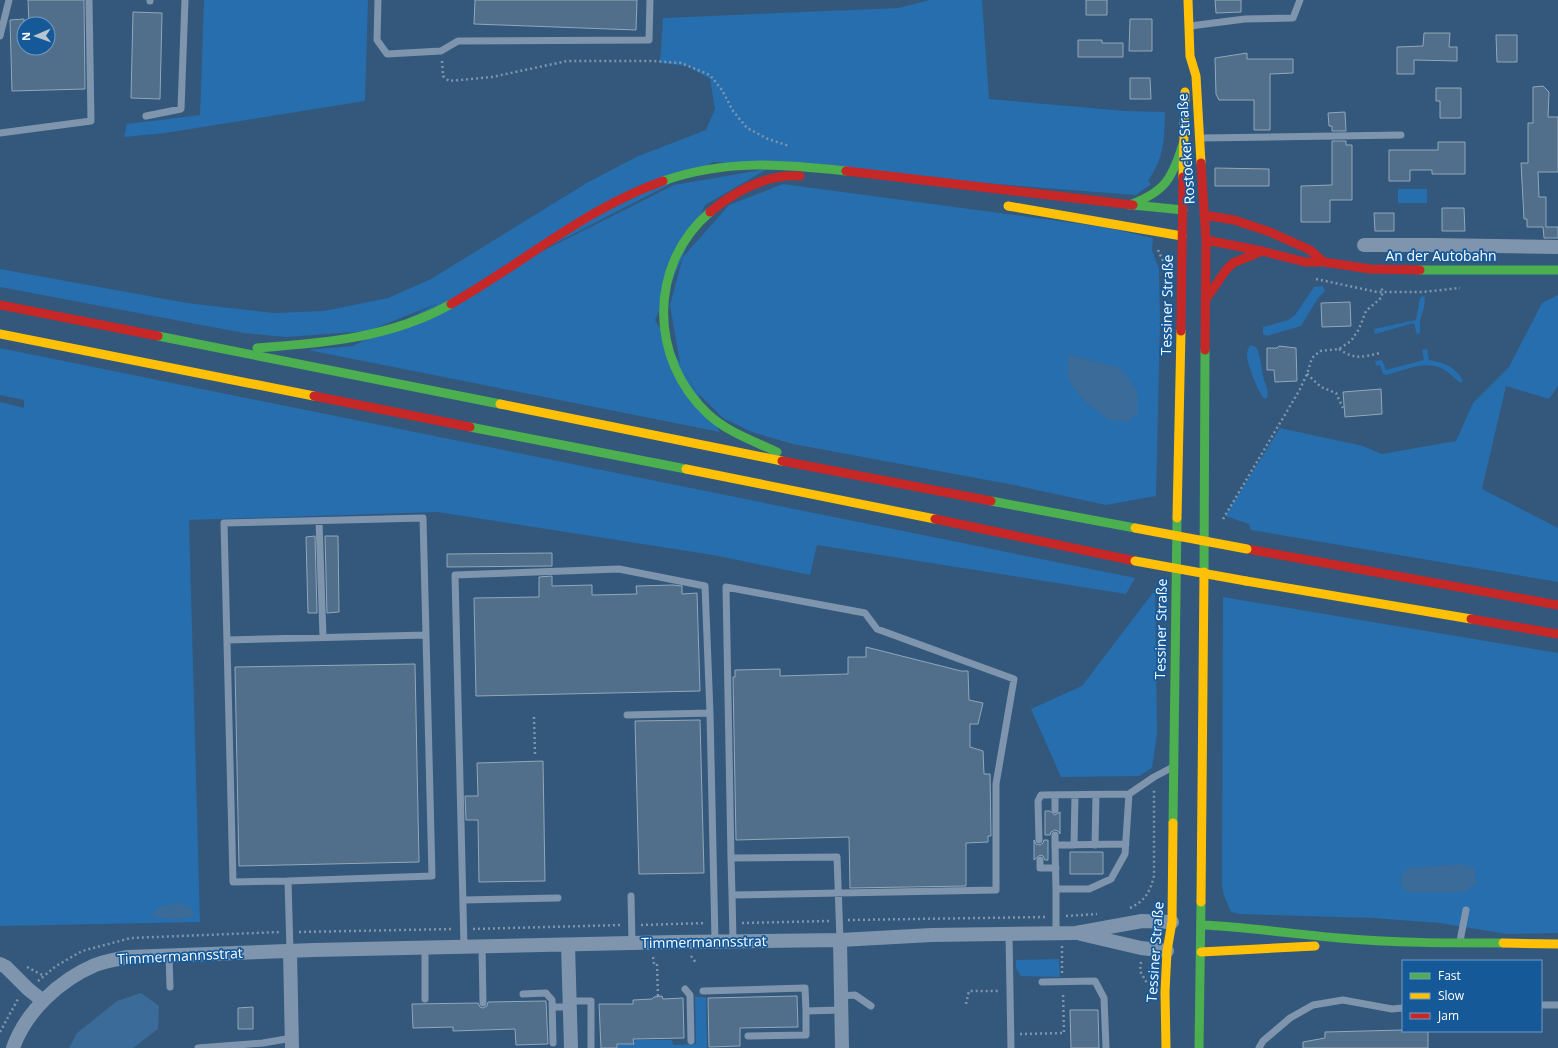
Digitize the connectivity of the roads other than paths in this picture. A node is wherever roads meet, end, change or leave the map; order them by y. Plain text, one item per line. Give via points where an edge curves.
1 (9, 0) edge
2 (89, 0) edge
3 (185, 0) edge
4 (378, 0) edge
5 (650, 0) edge
6 (1188, 0) edge
7 (1300, 0) edge
8 (1188, 26) junction
9 (0, 36) edge
10 (1190, 56) junction
11 (146, 116) dead end
12 (0, 133) edge
13 (1401, 135) dead end
14 (1200, 138) junction
15 (1183, 144) junction
16 (812, 178) dead end
17 (1000, 204) dead end
18 (1128, 205) junction
19 (1194, 213) junction
20 (1182, 236) junction
21 (1206, 240) junction
22 (1364, 245) dead end
23 (1558, 248) edge
24 (1262, 251) junction
25 (1324, 262) junction
26 (1558, 270) edge
27 (1206, 299) junction
28 (0, 305) edge
29 (0, 334) edge
30 (232, 350) junction
31 (801, 464) junction
32 (319, 521) junction
33 (1558, 606) edge
34 (1558, 634) edge
35 (426, 635) junction
36 (323, 638) junction
37 (227, 640) junction
38 (710, 713) junction
39 (627, 715) dead end
40 (1173, 767) junction
41 (1129, 794) junction
42 (1055, 795) junction
43 (1074, 795) junction
44 (1096, 795) junction
45 (1055, 810) dead end
46 (1055, 835) dead end
47 (1039, 840) dead end
48 (1126, 844) junction
49 (1055, 845) junction
50 (1074, 845) junction
51 (1095, 845) junction
52 (731, 858) junction
53 (1040, 860) dead end
54 (1056, 868) junction
55 (288, 881) junction
56 (1056, 889) junction
57 (838, 893) junction
58 (732, 895) junction
59 (631, 896) dead end
60 (558, 898) dead end
61 (463, 900) junction
62 (1466, 910) dead end
63 (1176, 923) junction
64 (1198, 925) junction
65 (1059, 933) junction
66 (1076, 933) junction
67 (1009, 934) junction
68 (840, 940) junction
69 (716, 941) junction
70 (733, 941) junction
71 (1412, 942) junction
72 (632, 943) junction
73 (1459, 943) junction
74 (1558, 944) edge
75 (568, 945) junction
76 (482, 946) junction
77 (464, 947) junction
78 (425, 948) junction
79 (290, 951) junction
80 (1170, 951) junction
81 (1197, 952) junction
82 (169, 955) junction
83 (0, 964) edge
84 (1042, 982) dead end
85 (170, 987) dead end
86 (685, 989) dead end
87 (703, 990) dead end
88 (523, 994) dead end
89 (841, 996) junction
90 (426, 1000) dead end
91 (43, 1002) junction
92 (483, 1002) dead end
93 (570, 1004) junction
94 (1542, 1005) edge
95 (1558, 1005) edge
96 (871, 1006) dead end
97 (553, 1007) junction
98 (1402, 1008) edge
99 (841, 1010) junction
100 (806, 1011) junction
101 (748, 1036) dead end
102 (691, 1041) dead end
103 (292, 1043) edge
104 (553, 1043) dead end
105 (13, 1048) edge
106 (198, 1048) edge
107 (571, 1048) edge
108 (591, 1048) edge
109 (842, 1048) edge
110 (1011, 1048) edge
111 (1106, 1048) edge
112 (1166, 1048) edge
113 (1199, 1048) edge
114 (1259, 1048) edge

1 - 9 lane
2 - 12 lane via 91,121
3 - 11 lane via 181,108
4 - 5 lane via 377,40 387,54 441,51 458,41 649,40
6 - 8 main road, Rostocker Straße
7 - 8 lane via 1293,18 1245,19
8 - 10 main road, Rostocker Straße
10 - 14 main road, Rostocker Straße via 1196,76
10 - 15 main road, Rostocker Straße via 1185,79
13 - 14 lane
14 - 19 main road, Rostocker Straße
15 - 18 main road via 1167,184 1146,200
15 - 19 main road, Rostocker Straße
16 - 31 main road via 781,176 728,197 712,209 693,228 678,251 664,294 663,321 666,344 685,388 703,410 725,427
17 - 20 main road, An der Autobahn
18 - 19 main road, An der Autobahn
18 - 30 main road, An der Autobahn via 792,165 733,165 686,174 634,193 598,211 456,302 416,321 359,339
19 - 20 main road, Tessiner Straße
19 - 21 main road, Rostocker Straße
19 - 25 main road, An der Autobahn via 1234,220 1270,232 1310,250
20 - 21 main road, An der Autobahn
20 - 40 main road, Tessiner Straße
21 - 24 main road, An der Autobahn
21 - 27 main road
22 - 23 street
24 - 25 main road, An der Autobahn via 1305,262
24 - 27 main road via 1233,263
25 - 26 main road, An der Autobahn via 1399,270
27 - 64 main road
28 - 30 main road
29 - 34 main road, bridge via 971,526 1135,561
30 - 31 main road
31 - 33 main road, bridge
32 - 35 lane via 423,518
32 - 36 lane
32 - 37 lane via 224,523
35 - 36 lane
35 - 55 lane via 432,876
36 - 37 lane
37 - 55 lane via 233,882
38 - 39 lane
38 - 61 lane via 706,586 619,569 455,575 463,756
38 - 69 lane
40 - 41 lane via 1154,776
40 - 63 main road, Tessiner Straße
41 - 44 lane
41 - 48 lane
42 - 43 lane
42 - 45 lane
42 - 47 lane via 1041,795 1038,801
43 - 44 lane
43 - 50 lane
44 - 51 lane
46 - 49 lane
48 - 51 lane
48 - 56 lane via 1125,854 1111,878 1090,889
49 - 50 lane
49 - 54 lane
50 - 51 lane
52 - 57 lane via 837,857
52 - 57 lane via 726,587 865,613 877,629 1014,680 996,784 996,890
52 - 58 lane
53 - 54 lane via 1040,868
54 - 56 lane
55 - 79 lane
56 - 65 lane
57 - 58 lane
57 - 68 lane
58 - 70 lane
59 - 72 lane
60 - 61 lane
61 - 77 lane
62 - 73 lane
63 - 66 street, Timmermannsstrat via 1142,921
63 - 80 main road, Tessiner Straße
64 - 71 main road
64 - 81 main road
65 - 66 street, Timmermannsstrat
65 - 67 street, Timmermannsstrat
66 - 80 street, Timmermannsstrat via 1141,948
67 - 68 street, Timmermannsstrat
67 - 110 lane
68 - 70 street, Timmermannsstrat
68 - 89 street
69 - 70 street, Timmermannsstrat
69 - 72 street, Timmermannsstrat
71 - 73 main road
71 - 81 main road
72 - 75 street, Timmermannsstrat
73 - 74 main road
75 - 76 street, Timmermannsstrat
75 - 93 street
76 - 77 street, Timmermannsstrat
76 - 92 lane
77 - 78 street, Timmermannsstrat
78 - 79 street, Timmermannsstrat
78 - 90 lane
79 - 82 street, Timmermannsstrat
79 - 103 street
80 - 112 main road, Tessiner Straße via 1165,992
81 - 113 main road
82 - 85 lane
82 - 91 street, Timmermannsstrat via 128,957 96,965 65,982
83 - 91 street
84 - 111 lane via 1095,981 1104,998
86 - 102 lane via 690,995
87 - 100 lane via 805,988
88 - 97 lane via 546,993 552,1000
89 - 96 lane via 855,995
89 - 99 street
91 - 105 street, Timmermannsstrat via 25,1024
93 - 97 lane
93 - 107 street
93 - 108 lane via 591,1001
94 - 95 lane
97 - 104 lane
98 - 114 lane via 1392,1009 1343,1000 1314,1005 1290,1018 1263,1041
99 - 100 lane
99 - 109 street
100 - 101 lane via 806,1036
103 - 106 lane

